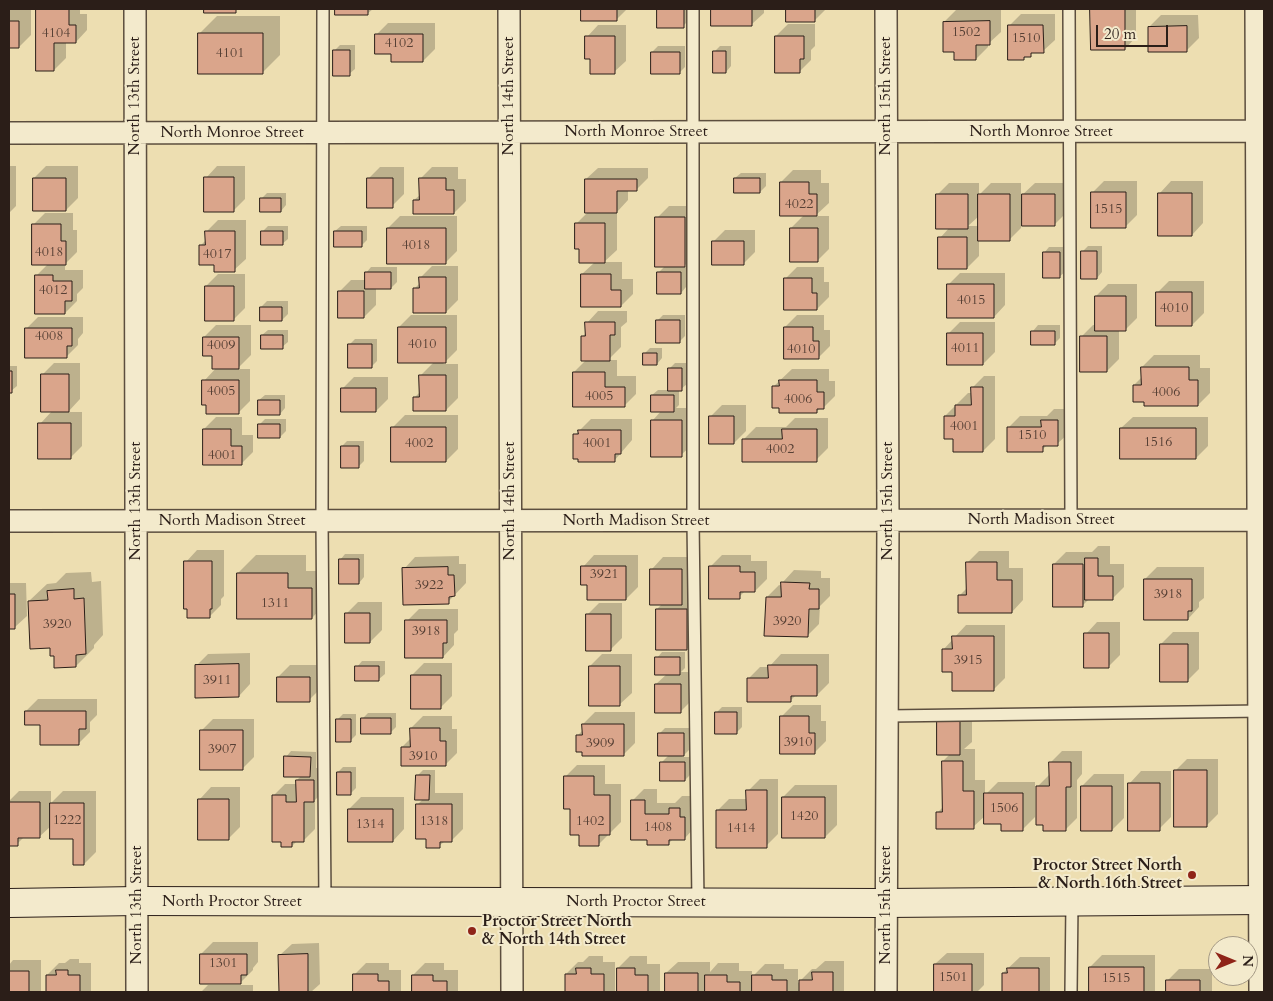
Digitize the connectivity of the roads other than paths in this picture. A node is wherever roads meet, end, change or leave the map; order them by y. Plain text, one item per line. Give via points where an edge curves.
1 (135, 9) edge
2 (323, 9) edge
3 (509, 9) edge
4 (693, 9) edge
5 (886, 9) edge
6 (1069, 9) edge
7 (1256, 9) edge
8 (1260, 131) edge
9 (509, 132) junction
10 (694, 132) junction
11 (1069, 132) junction
12 (9, 133) edge
13 (135, 133) junction
14 (887, 133) junction
15 (322, 134) junction
16 (888, 520) junction
17 (1071, 520) junction
18 (1262, 520) edge
19 (9, 521) edge
20 (136, 521) junction
21 (322, 521) junction
22 (510, 521) junction
23 (693, 521) junction
24 (1262, 711) edge
25 (888, 716) junction
26 (1262, 900) edge
27 (137, 901) junction
28 (325, 902) junction
29 (512, 902) junction
30 (698, 902) junction
31 (1072, 902) junction
32 (9, 903) edge
33 (885, 903) junction
34 (137, 992) edge
35 (512, 992) edge
36 (886, 992) edge
37 (1071, 992) edge
38 (1260, 992) edge

1 - 13 street, North 13th Street
2 - 15 lane
3 - 9 street, North 14th Street
4 - 10 lane
5 - 14 street, North 15th Street
6 - 11 lane
7 - 8 street
8 - 11 street, North Monroe Street
8 - 18 street
9 - 10 street, North Monroe Street
9 - 15 street, North Monroe Street
9 - 22 street, North 14th Street
10 - 14 street, North Monroe Street
10 - 23 lane
11 - 14 street, North Monroe Street
11 - 17 lane
12 - 13 street, North Monroe Street
13 - 15 street, North Monroe Street
13 - 20 street, North 13th Street
14 - 16 street, North 15th Street
15 - 21 lane
16 - 17 street, North Madison Street
16 - 23 street, North Madison Street
16 - 25 street, North 15th Street
17 - 18 street, North Madison Street
18 - 24 street
19 - 20 street, North Madison Street
20 - 21 street, North Madison Street
20 - 27 street, North 13th Street
21 - 22 street, North Madison Street
21 - 28 lane
22 - 23 street, North Madison Street
22 - 29 street, North 14th Street
23 - 30 lane
24 - 25 lane
24 - 26 street
25 - 33 street, North 15th Street
26 - 31 street, North Proctor Street
26 - 38 street
27 - 28 street, North Proctor Street
27 - 32 street, North Proctor Street
27 - 34 street, North 13th Street
28 - 29 street, North Proctor Street
29 - 30 street, North Proctor Street
29 - 35 street, North 14th Street
30 - 33 street, North Proctor Street
31 - 33 street, North Proctor Street
31 - 37 lane
33 - 36 street, North 15th Street

